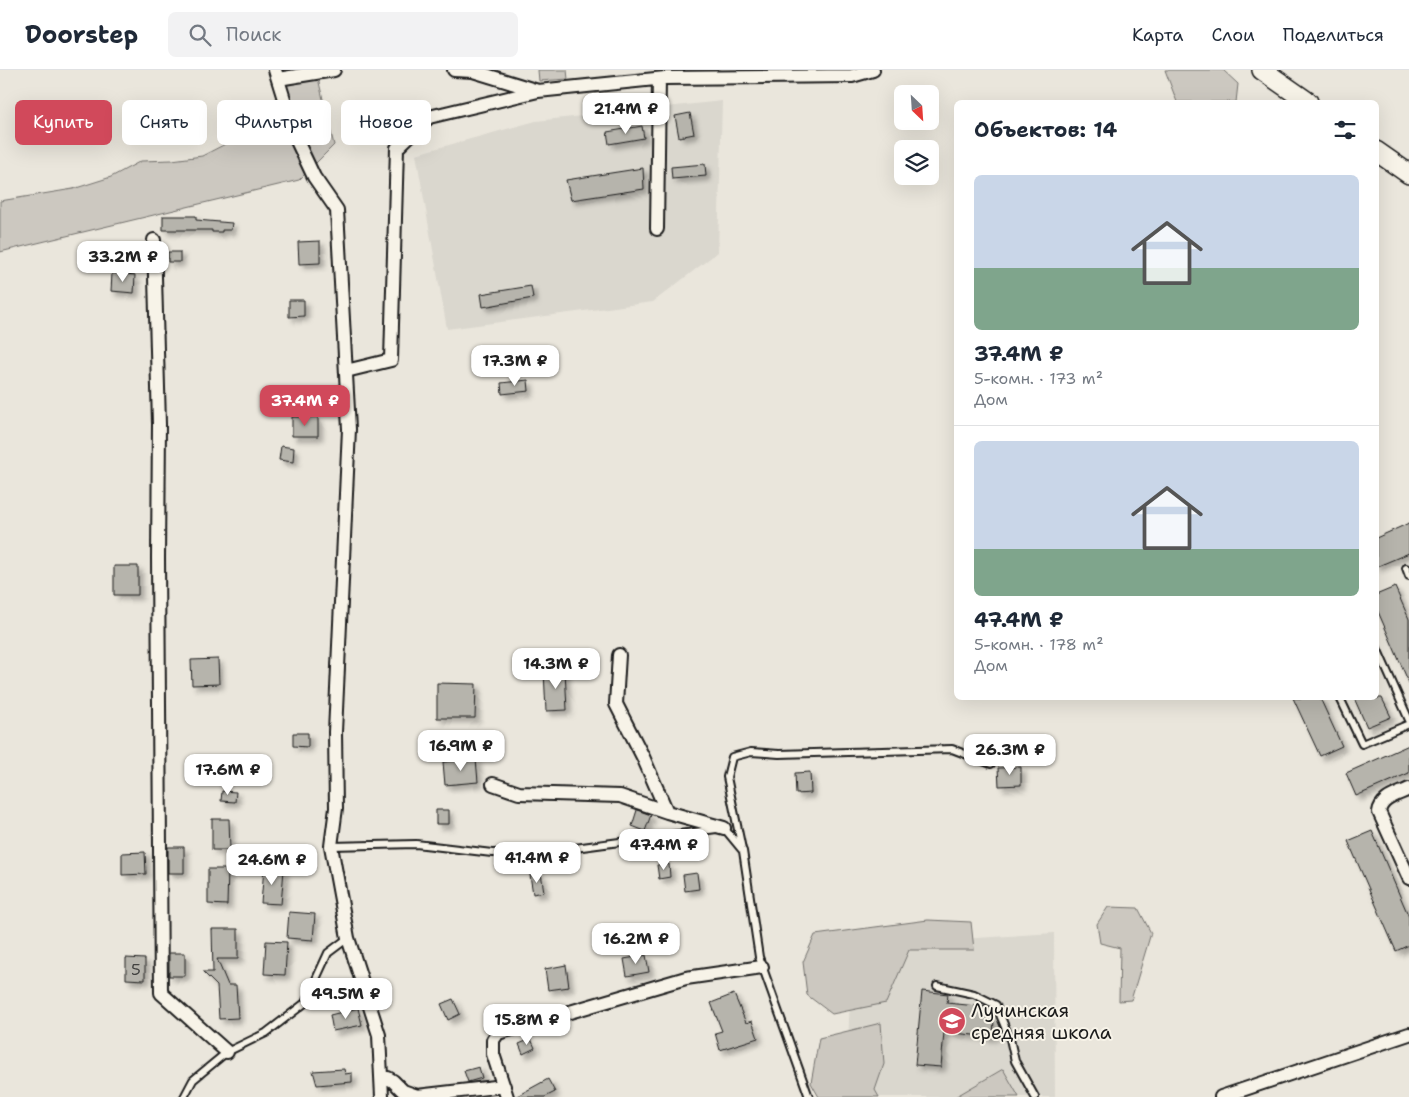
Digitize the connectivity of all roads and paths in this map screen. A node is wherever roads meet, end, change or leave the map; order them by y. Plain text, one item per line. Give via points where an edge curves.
1 (334, 70) edge
2 (454, 70) edge
3 (873, 70) edge
4 (1262, 70) edge
5 (277, 75) edge
6 (659, 80) junction
7 (538, 91) junction
8 (1305, 100) edge
9 (1379, 152) edge
10 (1409, 174) edge
11 (657, 229) dead end
12 (154, 240) dead end
13 (346, 371) junction
14 (1406, 568) dead end
15 (1409, 576) edge
16 (1379, 653) edge
17 (619, 655) dead end
18 (1341, 700) edge
19 (1409, 720) edge
20 (1409, 724) edge
21 (991, 764) dead end
22 (493, 784) dead end
23 (1409, 789) edge
24 (667, 812) junction
25 (724, 828) junction
26 (331, 846) junction
27 (743, 851) junction
28 (1409, 878) edge
29 (348, 938) junction
30 (762, 967) junction
31 (937, 986) dead end
32 (1409, 1034) edge
33 (227, 1052) junction
34 (381, 1078) junction
35 (506, 1091) edge
36 (1240, 1094) edge
37 (184, 1097) edge
38 (382, 1097) edge
39 (809, 1097) edge
40 (1035, 1097) edge
41 (1221, 1097) edge

1 - 5 street
2 - 7 street via 473,71
3 - 6 street via 852,76
4 - 8 street
5 - 13 street via 297,141 314,177 337,210
6 - 7 street
6 - 11 street
7 - 13 street via 430,117 398,148 391,360
9 - 10 street
12 - 33 street via 159,424 161,993
13 - 26 street via 349,429 335,732 336,808
14 - 15 lane
16 - 19 lane
17 - 24 street via 616,704
18 - 20 lane via 1362,744
21 - 27 lane via 952,749 751,752 732,757 727,777
22 - 24 street via 519,793 620,796
23 - 28 street via 1385,800 1379,812
24 - 25 street
25 - 26 lane via 544,852 492,853 416,844
25 - 27 lane
26 - 29 street
27 - 30 lane
29 - 33 lane via 328,953 305,1003 266,1032
29 - 34 street via 379,1035
30 - 35 street via 686,978 498,1034 493,1040 493,1054
30 - 39 lane
31 - 40 lane via 974,994 996,1005 1015,1061
32 - 36 street
33 - 37 lane via 193,1080
34 - 35 street via 388,1078 403,1091 417,1096
34 - 38 street
36 - 41 street

